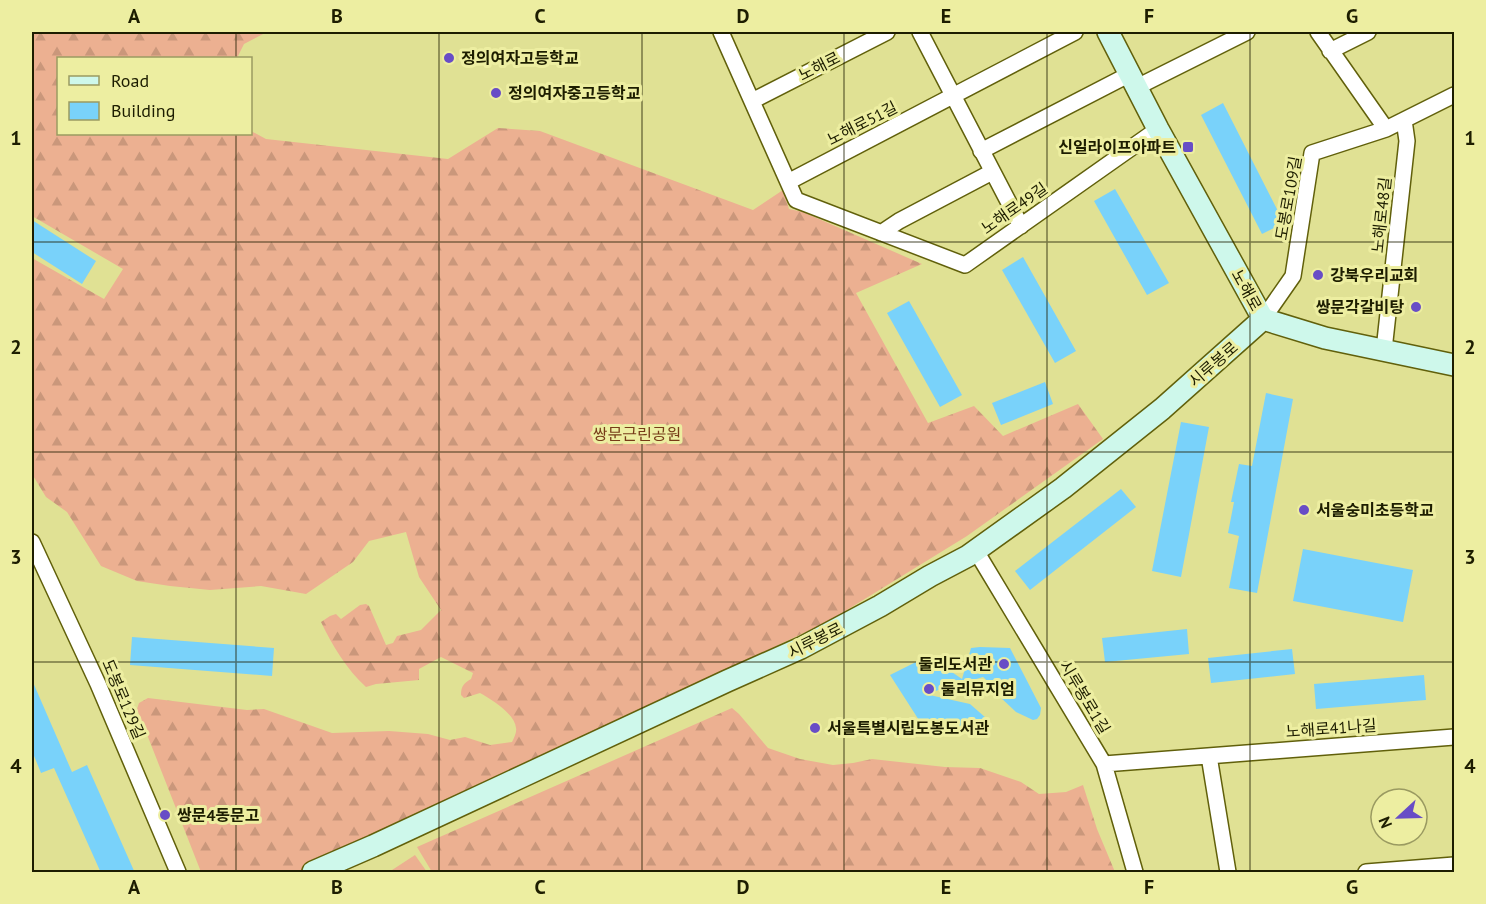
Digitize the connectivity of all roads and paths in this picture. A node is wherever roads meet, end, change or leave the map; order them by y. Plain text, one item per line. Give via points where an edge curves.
1 (721, 32) edge
2 (887, 32) edge
3 (920, 32) edge
4 (1075, 32) edge
5 (1108, 32) edge
6 (1247, 32) edge
7 (1318, 32) edge
8 (1368, 32) edge
9 (1330, 51) junction
10 (1133, 81) junction
11 (1455, 95) edge
12 (952, 96) junction
13 (752, 101) junction
14 (1404, 120) junction
15 (1158, 129) junction
16 (1386, 129) junction
17 (981, 151) junction
18 (992, 172) junction
19 (788, 182) junction
20 (1021, 226) junction
21 (881, 233) junction
22 (1263, 319) junction
23 (1384, 350) junction
24 (1455, 365) edge
25 (32, 542) edge
26 (976, 551) junction
27 (1455, 737) edge
28 (1209, 756) junction
29 (1104, 764) junction
30 (1455, 865) edge
31 (178, 873) edge
32 (314, 873) edge
33 (1135, 873) edge
34 (1228, 873) edge
35 (1366, 873) edge

1 - 13 street, 노해로49길
2 - 13 street, 노해로
3 - 12 street
4 - 12 street, 노해로51길
5 - 10 street, 노해로
6 - 10 street
7 - 9 street
8 - 9 street
9 - 16 street
10 - 15 street, 노해로
10 - 17 street
11 - 14 street, 도봉로109길
12 - 17 street
12 - 19 street, 노해로51길
13 - 19 street, 노해로49길
14 - 16 street, 도봉로109길
14 - 23 street, 노해로48길 via 1407,141
15 - 20 street, 노해로49길
15 - 22 street, 노해로
16 - 22 street, 도봉로109길 via 1312,153 1293,276
17 - 18 street
18 - 20 street
18 - 21 street
19 - 21 street, 노해로49길 via 796,200
20 - 21 street, 노해로49길 via 965,265
22 - 23 street, 노해로 via 1325,338
22 - 26 street, 시루봉로 via 1064,488
23 - 24 street, 노해로
25 - 31 street, 도봉로129길 via 98,684
26 - 29 street, 시루봉로1길
26 - 32 street, 시루봉로 via 801,648
27 - 28 street, 노해로41나길
28 - 29 street, 노해로41나길
28 - 34 street
29 - 33 street, 시루봉로1길
30 - 35 street

